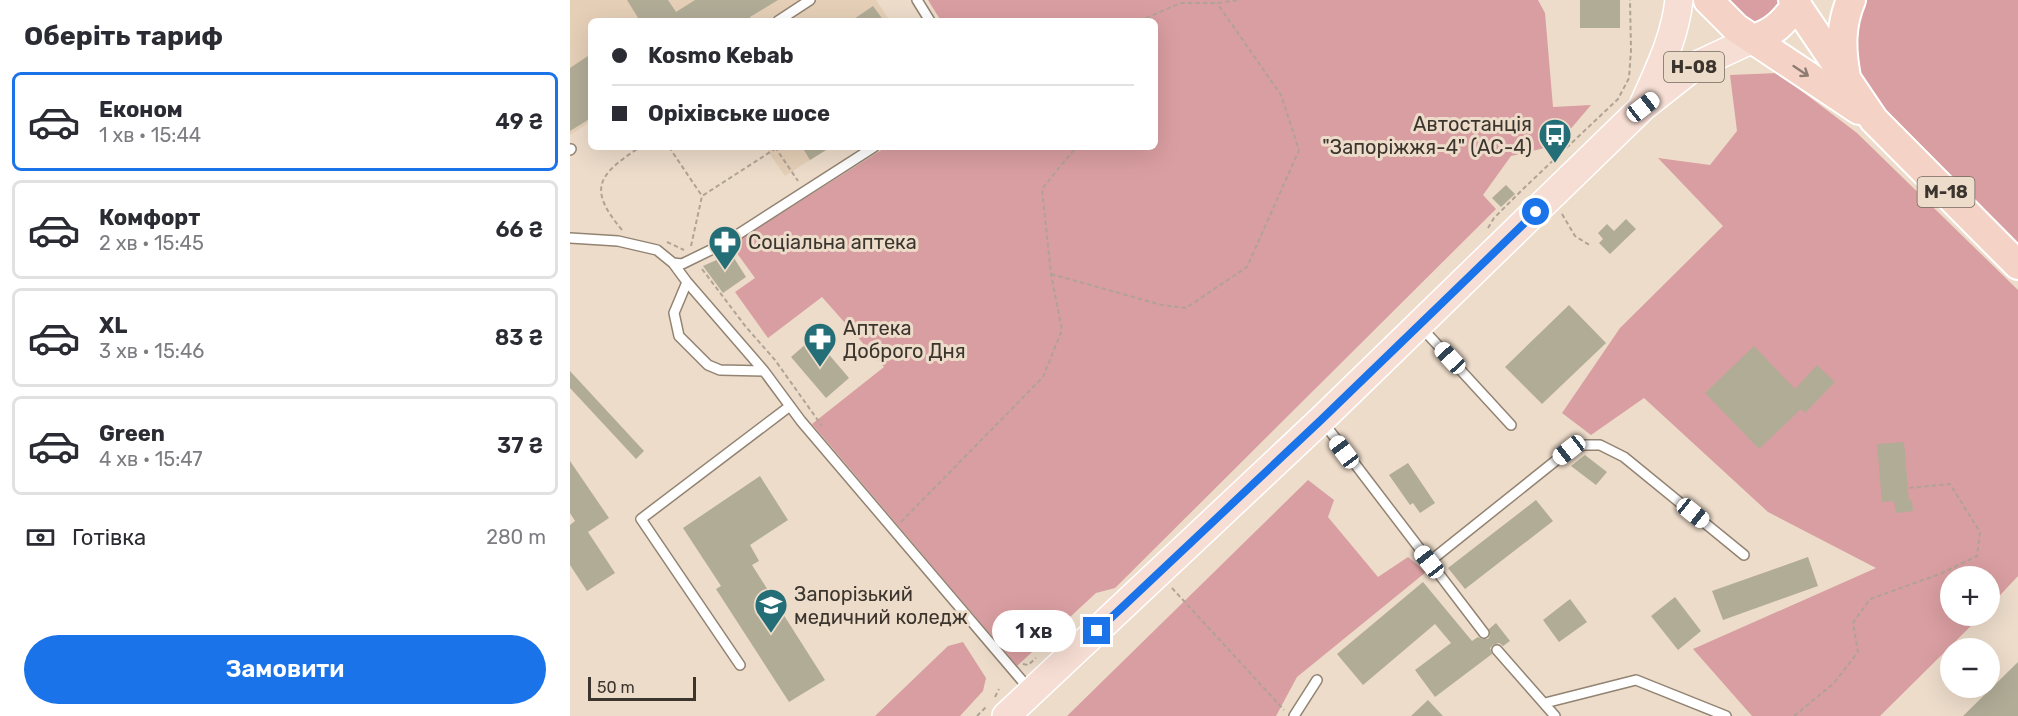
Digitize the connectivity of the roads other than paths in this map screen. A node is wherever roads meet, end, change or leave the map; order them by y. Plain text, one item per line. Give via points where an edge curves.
1 (810, 0) edge
2 (917, 0) edge
3 (1679, 0) edge
4 (1708, 0) edge
5 (1851, 0) edge
6 (1797, 1) edge
7 (783, 18) edge
8 (928, 18) edge
9 (1753, 39) junction
10 (1847, 82) junction
11 (1643, 107) junction
12 (1874, 120) junction
13 (862, 150) edge
14 (570, 238) edge
15 (674, 263) junction
16 (2018, 265) edge
17 (687, 282) junction
18 (1420, 325) junction
19 (764, 371) junction
20 (790, 406) junction
21 (1321, 420) junction
22 (1512, 425) dead end
23 (1744, 555) dead end
24 (1429, 562) junction
25 (1484, 633) dead end
26 (1497, 650) dead end
27 (740, 665) dead end
28 (1317, 680) dead end
29 (1032, 692) junction
30 (1545, 703) junction
31 (1007, 716) edge
32 (1292, 716) edge
33 (1555, 716) edge
34 (1726, 716) edge

1 - 7 lane
2 - 8 lane
3 - 11 main road, Н-08 via 1670,43
4 - 9 highway, М-18
5 - 10 highway via 1845,14 1841,48
6 - 9 highway, Н-08 via 1780,26
6 - 10 highway, М-18
9 - 11 main road, Н-08 via 1695,66
9 -> 12 highway, М-18
10 - 12 highway, М-18
11 - 18 main road, Н-08
12 - 16 highway, М-18
13 - 15 lane via 723,244 682,264
14 - 15 lane via 618,241 657,249
15 - 17 lane
17 - 19 lane
17 - 19 lane via 674,313 679,336 708,365 720,370
18 - 21 main road, Н-08
18 - 22 lane
19 - 20 lane
20 - 27 lane via 641,519
20 - 29 lane
21 - 24 lane
21 - 29 main road, Н-08
23 - 24 lane via 1624,457 1600,445 1584,445 1569,450
24 - 25 lane
26 - 30 lane
28 - 32 lane
29 - 31 main road, Н-08
30 - 33 lane
30 - 34 lane via 1636,680

